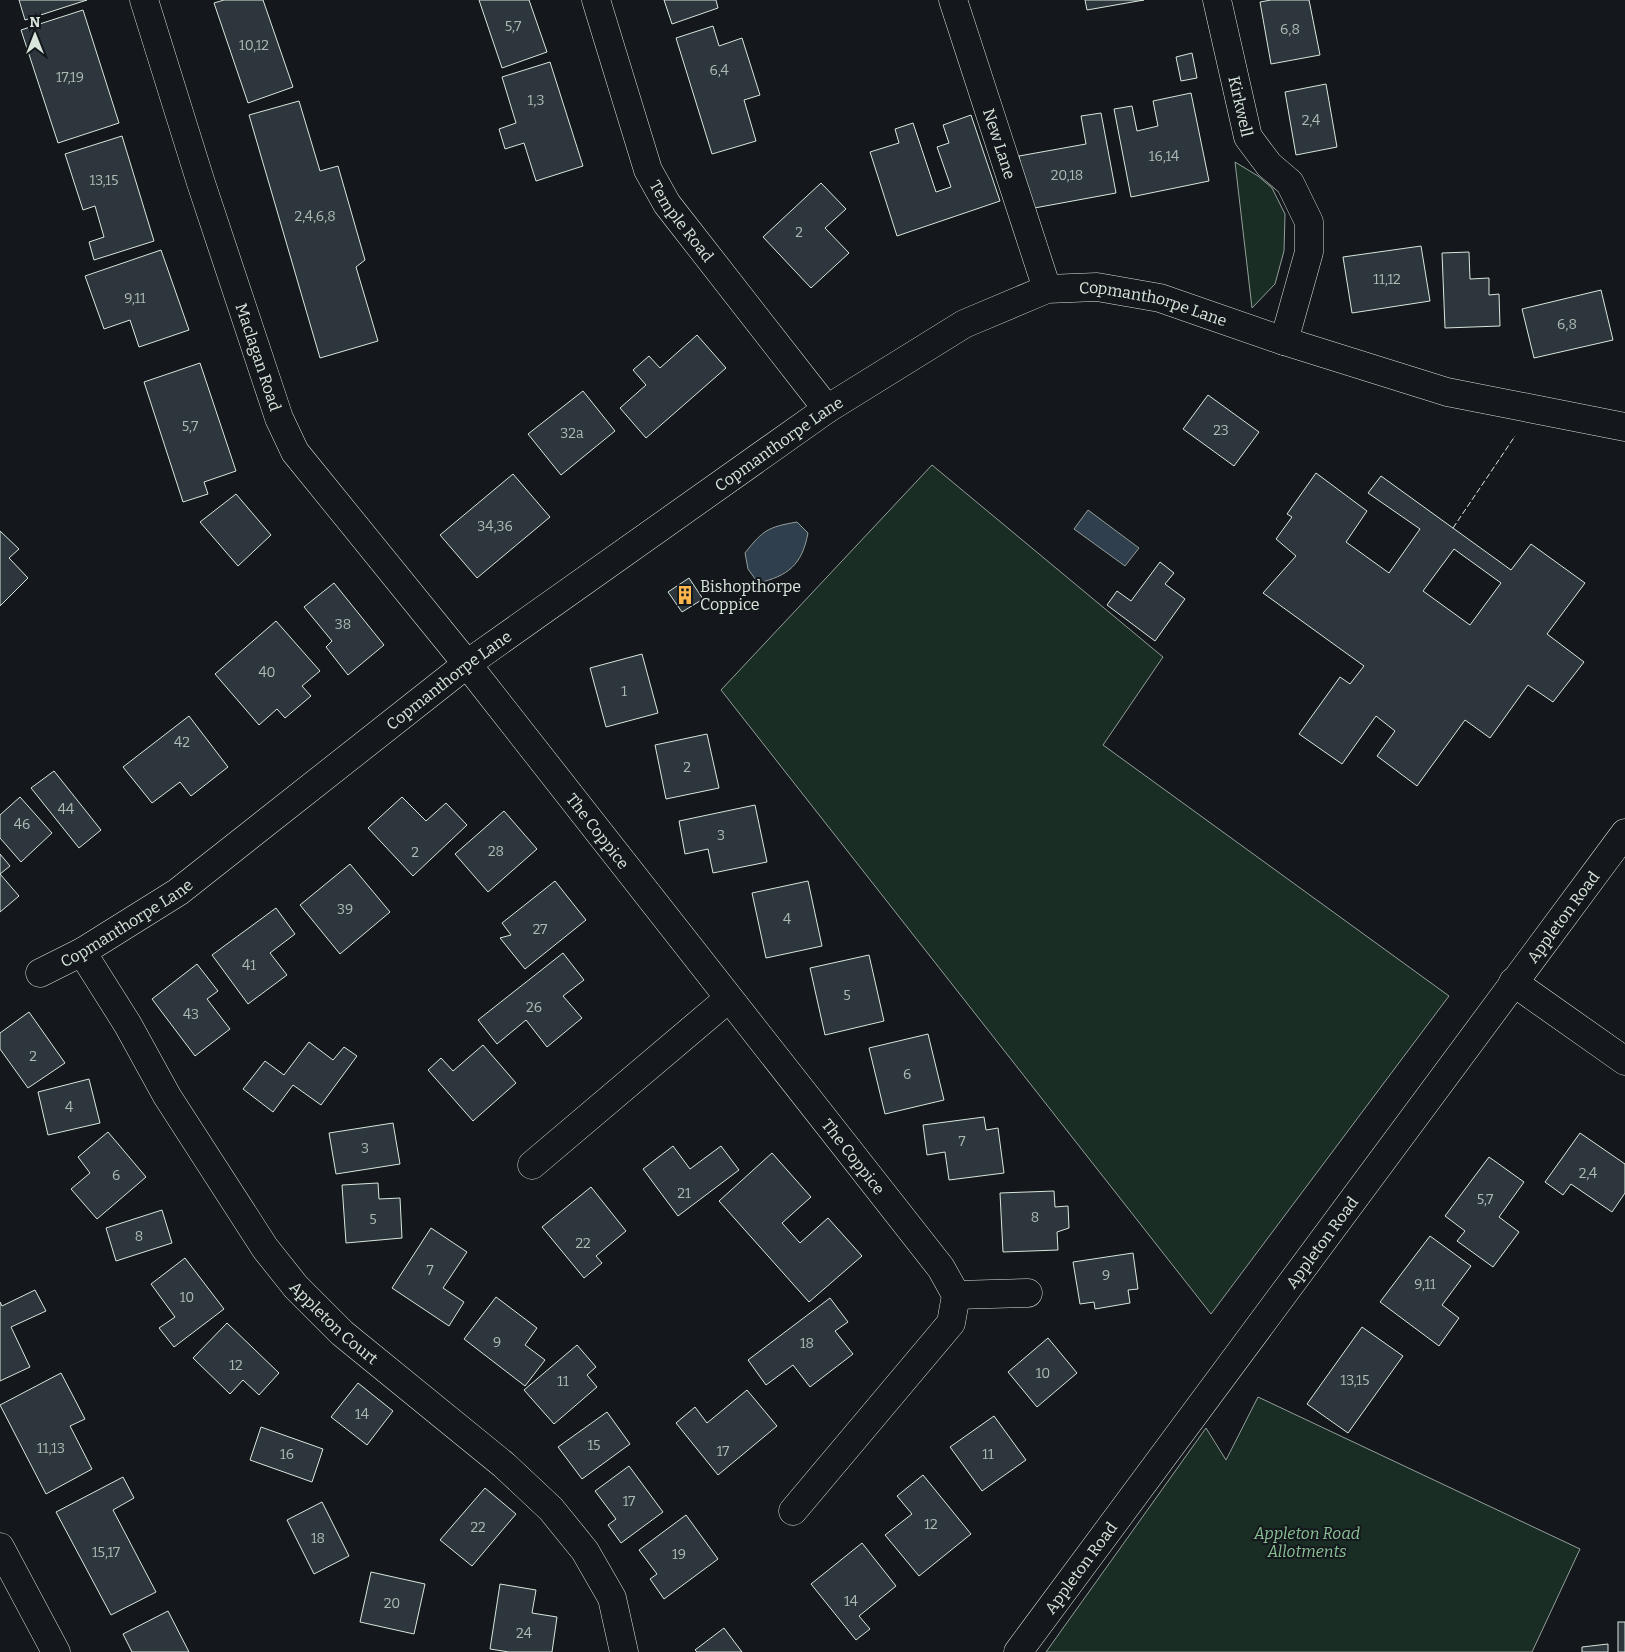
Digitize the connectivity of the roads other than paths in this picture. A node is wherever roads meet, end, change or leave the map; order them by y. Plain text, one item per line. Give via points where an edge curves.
1 (144, 0) edge
2 (596, 0) edge
3 (953, 0) edge
4 (1217, 0) edge
5 (1047, 289) junction
6 (1284, 341) junction
7 (826, 409) junction
8 (1625, 427) edge
9 (467, 664) junction
10 (1625, 833) edge
11 (82, 952) junction
12 (40, 973) dead end
13 (1513, 982) junction
14 (728, 999) junction
15 (1625, 1061) edge
16 (532, 1165) dead end
17 (1028, 1293) dead end
18 (956, 1295) junction
19 (793, 1511) dead end
20 (0, 1547) edge
21 (56, 1652) edge
22 (624, 1652) edge
23 (1018, 1652) edge

1 - 9 street, Maclagan Road via 201,183 279,418 291,444
2 - 7 street, Temple Road via 648,170 667,204
3 - 5 street, New Lane
4 - 6 street, Kirkwell via 1248,137 1269,165 1290,183 1309,222 1309,252
5 - 6 street, Copmanthorpe Lane via 1097,287 1160,298
5 - 7 street, Copmanthorpe Lane via 964,324
6 - 8 street, Copmanthorpe Lane via 1447,392
7 - 9 street, Copmanthorpe Lane
9 - 11 street, Copmanthorpe Lane via 178,892
9 - 14 street, The Coppice
10 - 13 street, Appleton Road
11 - 12 street, Copmanthorpe Lane
11 - 22 street, Appleton Court via 128,1025 167,1096 265,1248 296,1287 342,1333 504,1465 551,1509 585,1551 612,1598
13 - 15 street
13 - 23 street, Appleton Road
14 - 16 street
14 - 18 street, The Coppice via 942,1268
17 - 18 street
18 - 19 street via 951,1323
20 - 21 street

